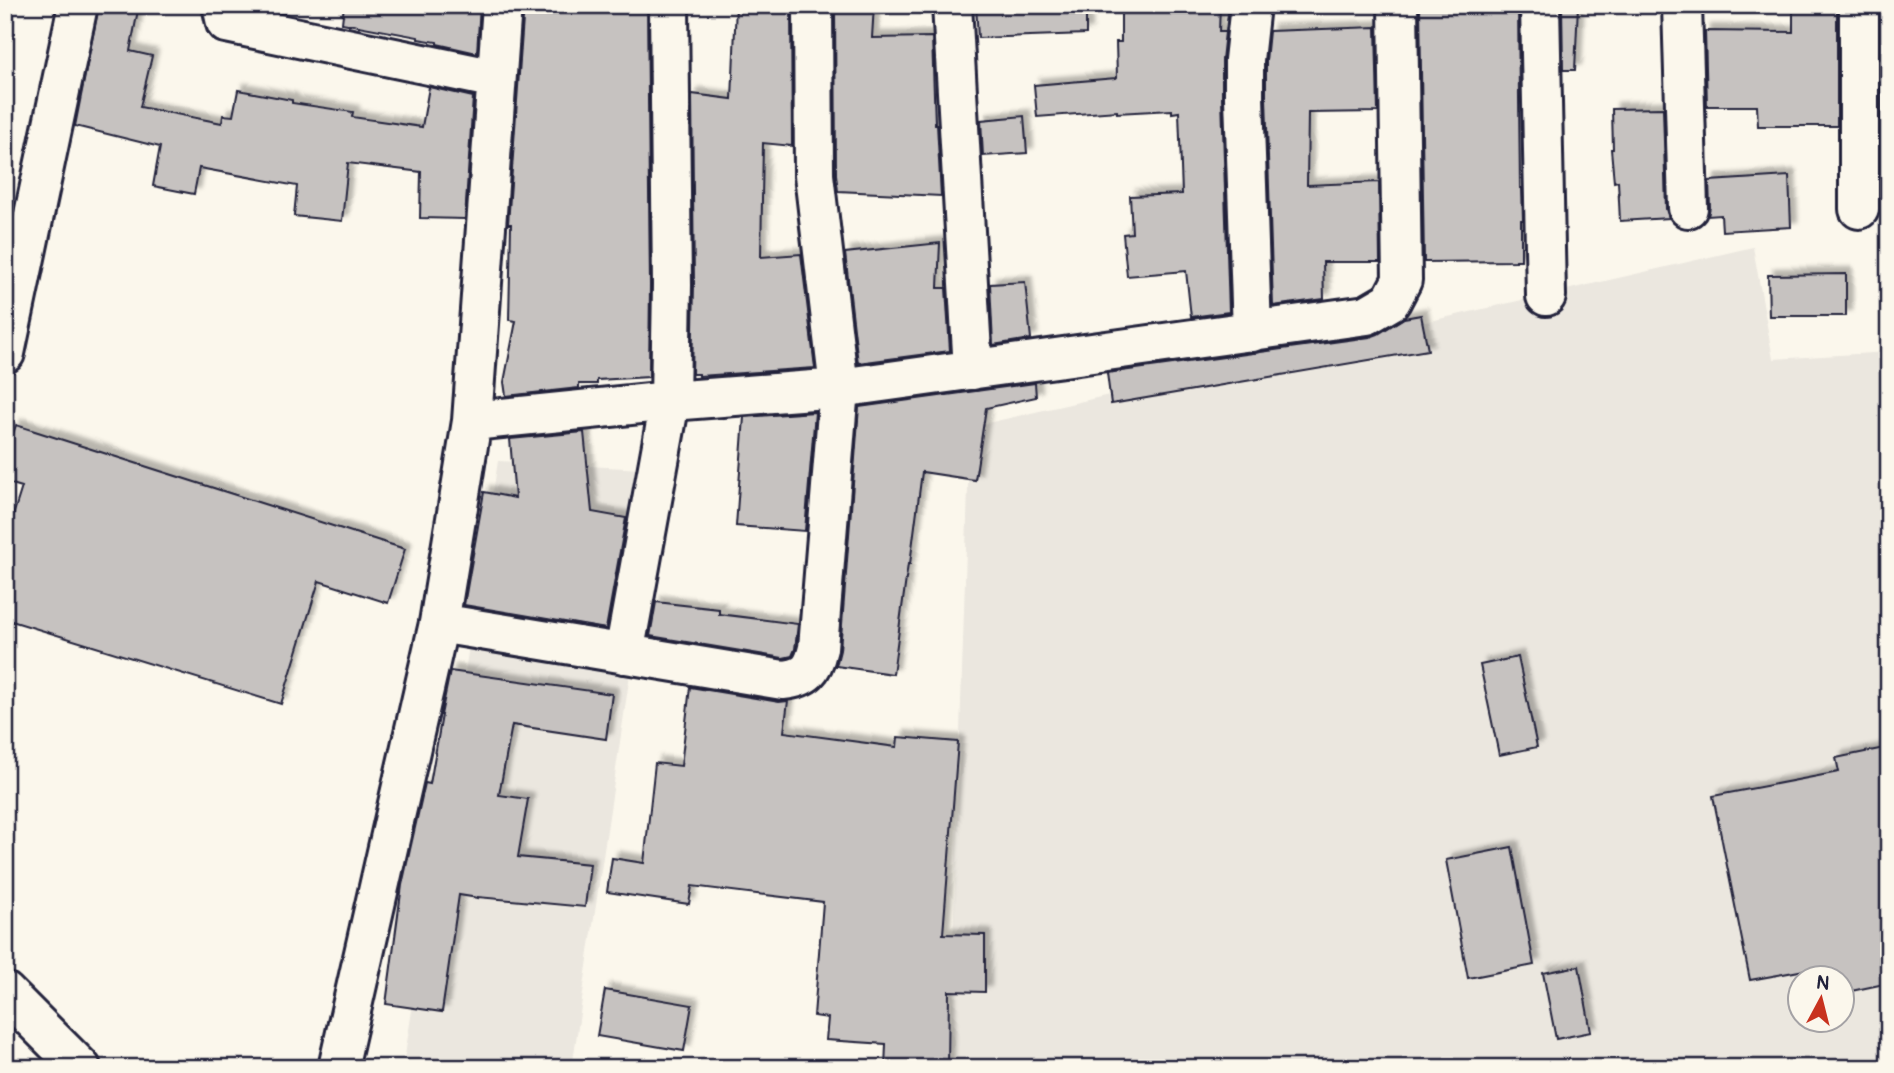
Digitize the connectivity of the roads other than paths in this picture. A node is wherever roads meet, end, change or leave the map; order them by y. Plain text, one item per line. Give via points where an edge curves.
1 (78, 5) edge
2 (222, 5) edge
3 (502, 5) edge
4 (669, 5) edge
5 (813, 5) edge
6 (952, 5) edge
7 (1250, 5) edge
8 (1398, 5) edge
9 (1540, 5) edge
10 (1682, 5) edge
11 (1859, 5) edge
12 (496, 79) junction
13 (1688, 208) dead end
14 (1859, 209) dead end
15 (1546, 296) dead end
16 (1252, 332) junction
17 (5, 353) edge
18 (973, 370) junction
19 (839, 388) junction
20 (670, 401) junction
21 (472, 421) junction
22 (439, 623) junction
23 (624, 653) junction
24 (5, 992) edge
25 (81, 1068) edge
26 (338, 1068) edge

1 - 17 street
2 - 12 street via 226,23
3 - 12 street
4 - 20 street
5 - 19 street via 814,175
6 - 18 street
7 - 16 street via 1244,97
8 - 16 street via 1402,280 1391,301 1367,315
9 - 15 street
10 - 13 street
11 - 14 street
12 - 21 street
16 - 18 street
18 - 19 street
19 - 20 street
19 - 23 street via 818,648 810,669 797,679 783,680
20 - 21 street
20 - 23 street
21 - 22 street
22 - 23 street
22 - 26 street
24 - 25 street

